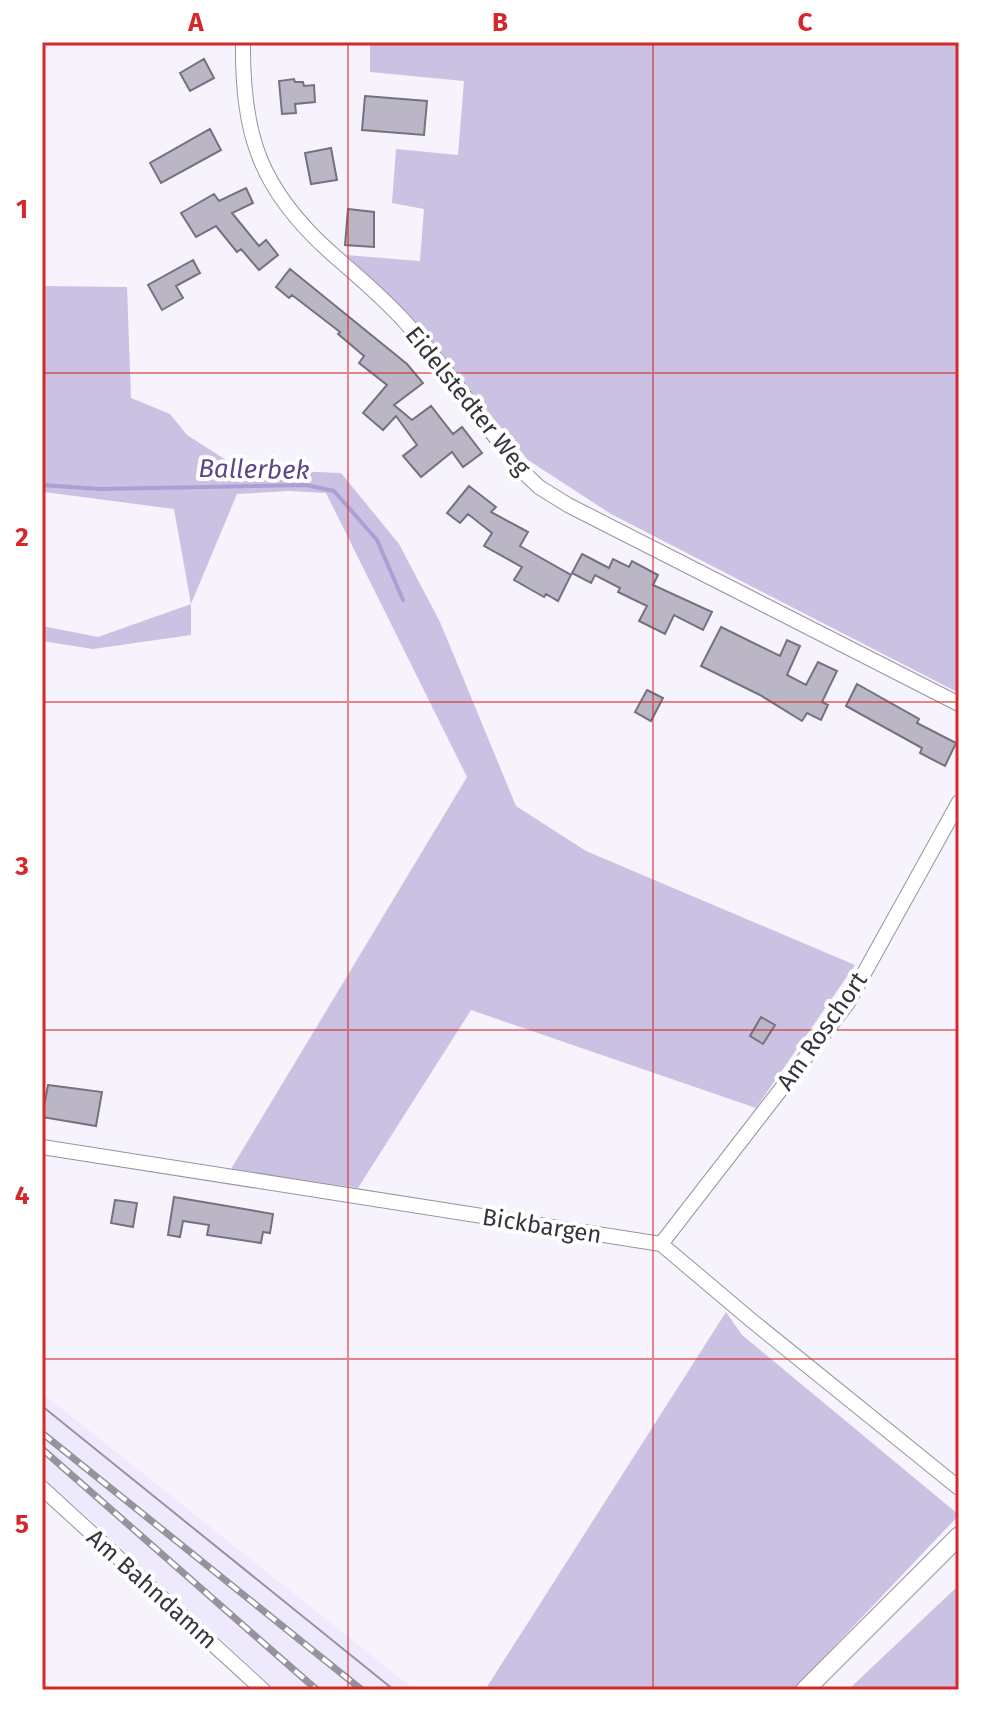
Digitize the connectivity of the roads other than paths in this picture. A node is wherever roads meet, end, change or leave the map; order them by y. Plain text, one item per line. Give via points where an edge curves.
1 (243, 42) edge
2 (959, 704) edge
3 (959, 802) edge
4 (42, 1147) edge
5 (661, 1244) junction
6 (42, 1488) edge
7 (959, 1488) edge
8 (959, 1536) edge
9 (263, 1690) edge
10 (805, 1690) edge

1 - 2 street, Eidelstedter Weg via 246,115 274,189 313,235 407,324 539,487
3 - 5 street, Am Roschort via 847,1004
4 - 5 street, Bickbargen
5 - 7 street
6 - 9 street, Am Bahndamm
8 - 10 street

